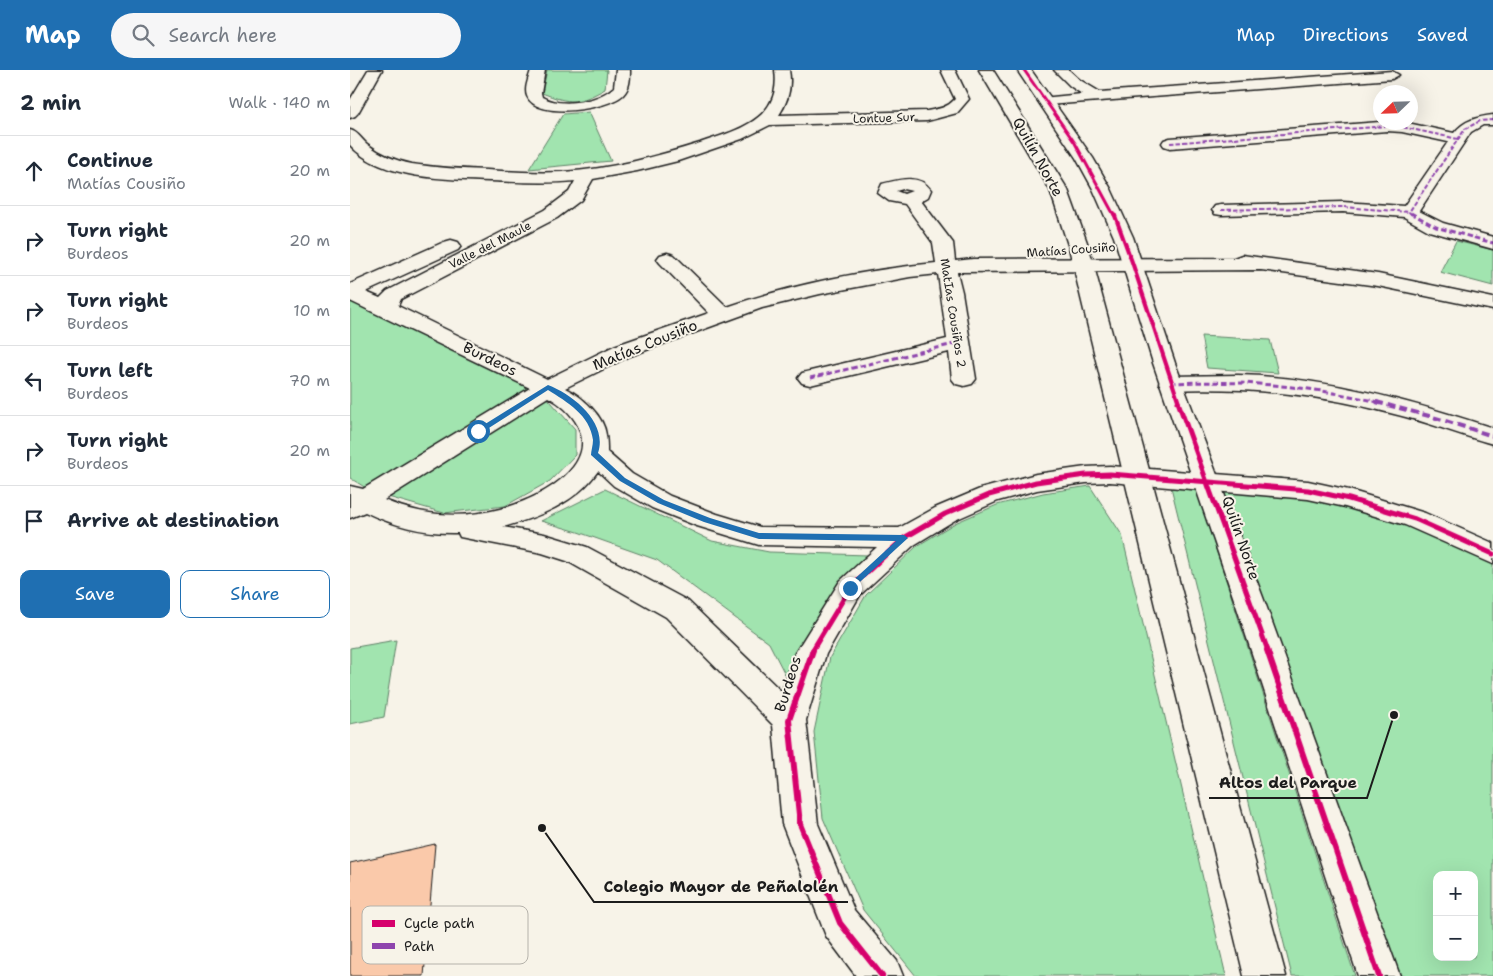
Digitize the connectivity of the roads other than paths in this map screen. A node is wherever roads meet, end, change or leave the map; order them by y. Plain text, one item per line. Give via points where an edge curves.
1 (375, 70) edge
2 (538, 70) edge
3 (623, 70) edge
4 (782, 70) edge
5 (948, 70) edge
6 (986, 70) edge
7 (1024, 70) edge
8 (1061, 70) edge
9 (1392, 75) dead end
10 (1097, 97) junction
11 (1047, 101) junction
12 (350, 113) edge
13 (766, 120) junction
14 (1493, 120) edge
15 (350, 135) edge
16 (1458, 138) junction
17 (1170, 143) dead end
18 (586, 174) junction
19 (549, 187) junction
20 (910, 198) dead end
21 (1221, 210) dead end
22 (1409, 212) junction
23 (1493, 243) edge
24 (1104, 253) junction
25 (667, 259) dead end
26 (946, 268) junction
27 (350, 293) edge
28 (1493, 304) edge
29 (387, 308) junction
30 (723, 315) junction
31 (958, 343) junction
32 (810, 378) dead end
33 (964, 379) dead end
34 (1171, 383) junction
35 (548, 387) junction
36 (1493, 436) edge
37 (594, 454) junction
38 (1138, 477) junction
39 (1209, 483) junction
40 (354, 501) edge
41 (434, 523) junction
42 (904, 538) junction
43 (1493, 554) edge
44 (789, 720) junction
45 (882, 976) edge
46 (1265, 976) edge
47 (1379, 976) edge

1 - 12 street
2 - 3 street via 536,99 554,105 577,105 609,98 619,92
4 - 13 street via 781,97
5 - 13 street, Lontue Sur via 962,99 958,107 948,112 927,116
6 - 24 street, Quilín Norte via 1059,190
7 - 11 street, Quilín Norte
8 - 10 street
9 - 10 street
10 - 11 street
11 - 24 street, Quilín Norte via 1102,190
13 - 18 street via 735,136 680,156
14 - 16 street via 1470,125
15 - 19 street via 368,154 384,162
16 - 17 street via 1387,126
16 - 22 street
18 - 19 street
18 - 29 street, Valle del Maule via 574,196 551,214 394,295
19 - 27 street, Valle del Maule via 528,210
20 - 26 street, MatIas Cousiños 2 via 942,243
21 - 22 street via 1343,207
22 - 23 street via 1441,228
24 - 26 street, Matías Cousiño
24 - 28 street, Matías Cousiño via 1259,264 1378,280
24 - 34 street, Quilín Norte
24 - 38 street, Quilín Norte
25 - 30 street
26 - 30 street, Matías Cousiño via 910,271 820,288
26 - 31 street, MatIas Cousiños 2
27 - 29 street, Burdeos
29 - 35 street, Burdeos
30 - 35 street, Matías Cousiño via 622,351
31 - 32 street
31 - 33 street, MatIas Cousiños 2
34 - 36 street via 1246,382 1294,387 1400,408
34 - 39 street, Quilín Norte
35 - 37 street, Burdeos via 575,404 590,420 596,437
35 - 40 street, Matías Cousiño
37 - 41 street, Burdeos via 573,483 534,508 479,522
37 - 42 street via 622,480 661,502 759,536
38 - 39 street, Burdeos
38 - 42 street, Burdeos via 1086,475 1036,482 989,495 945,514
38 - 46 street, Quilín Norte
39 - 43 street, Burdeos via 1308,490 1349,499 1415,519
39 - 47 street, Quilín Norte
40 - 41 street, Burdeos
41 - 44 street, Burdeos via 518,538 577,554 677,609
42 - 44 street, Burdeos via 850,588 811,653
44 - 45 street, Burdeos via 800,824 840,923

